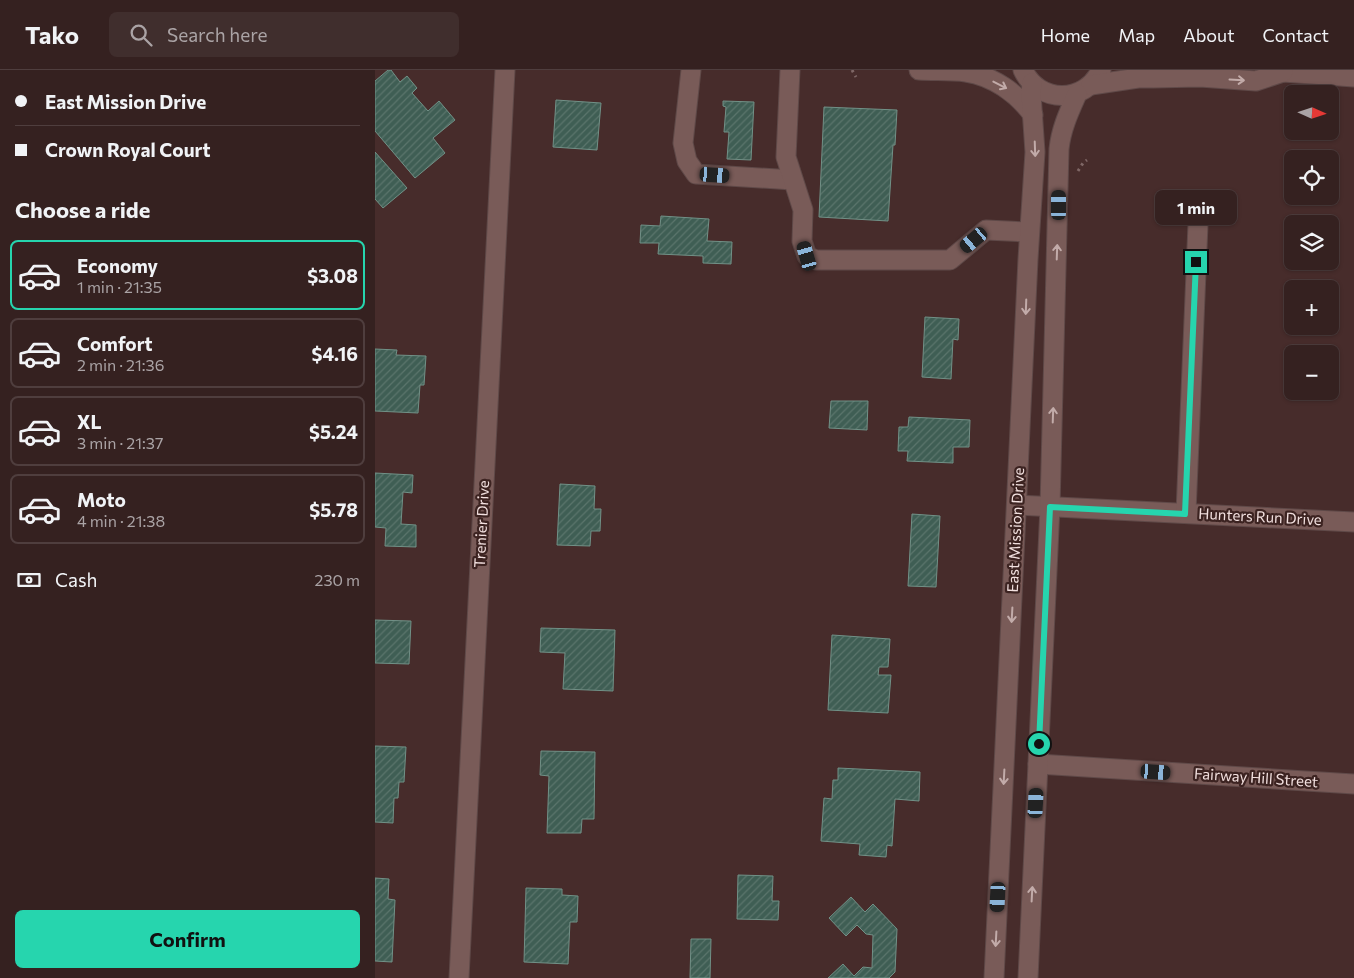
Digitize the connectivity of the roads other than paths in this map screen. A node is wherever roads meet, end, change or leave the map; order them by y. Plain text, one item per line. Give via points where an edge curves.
1 (505, 70) edge
2 (691, 70) edge
3 (790, 70) edge
4 (919, 70) edge
5 (1281, 71) edge
6 (1025, 74) edge
7 (1354, 77) edge
8 (1090, 83) edge
9 (1033, 114) junction
10 (793, 180) junction
11 (1198, 224) dead end
12 (1029, 232) junction
13 (1017, 505) junction
14 (1050, 507) junction
15 (1185, 514) junction
16 (1354, 522) edge
17 (1038, 764) junction
18 (1354, 784) edge
19 (459, 978) edge
20 (994, 978) edge
21 (1028, 978) edge

1 - 19 street, Trenier Drive
2 - 10 street via 683,143 687,161 696,174
3 - 10 street via 786,157
4 -> 9 street via 966,72 985,78 1009,90
5 - 7 street
8 -> 5 street via 1138,78 1256,81
6 - 8 street via 1045,91 1057,95 1070,96
6 - 9 street, East Mission Drive
14 -> 8 street via 1059,149 1063,126
9 -> 12 street, East Mission Drive via 1035,164
10 - 12 street via 803,210 804,249 807,256 816,260 950,260 986,230
11 - 15 street
12 -> 13 street, East Mission Drive
13 - 14 street, Hunters Run Drive
13 -> 20 street, East Mission Drive
14 - 15 street, Hunters Run Drive
14 - 17 street
15 - 16 street, Hunters Run Drive
17 - 18 street, Fairway Hill Street
21 -> 17 street

